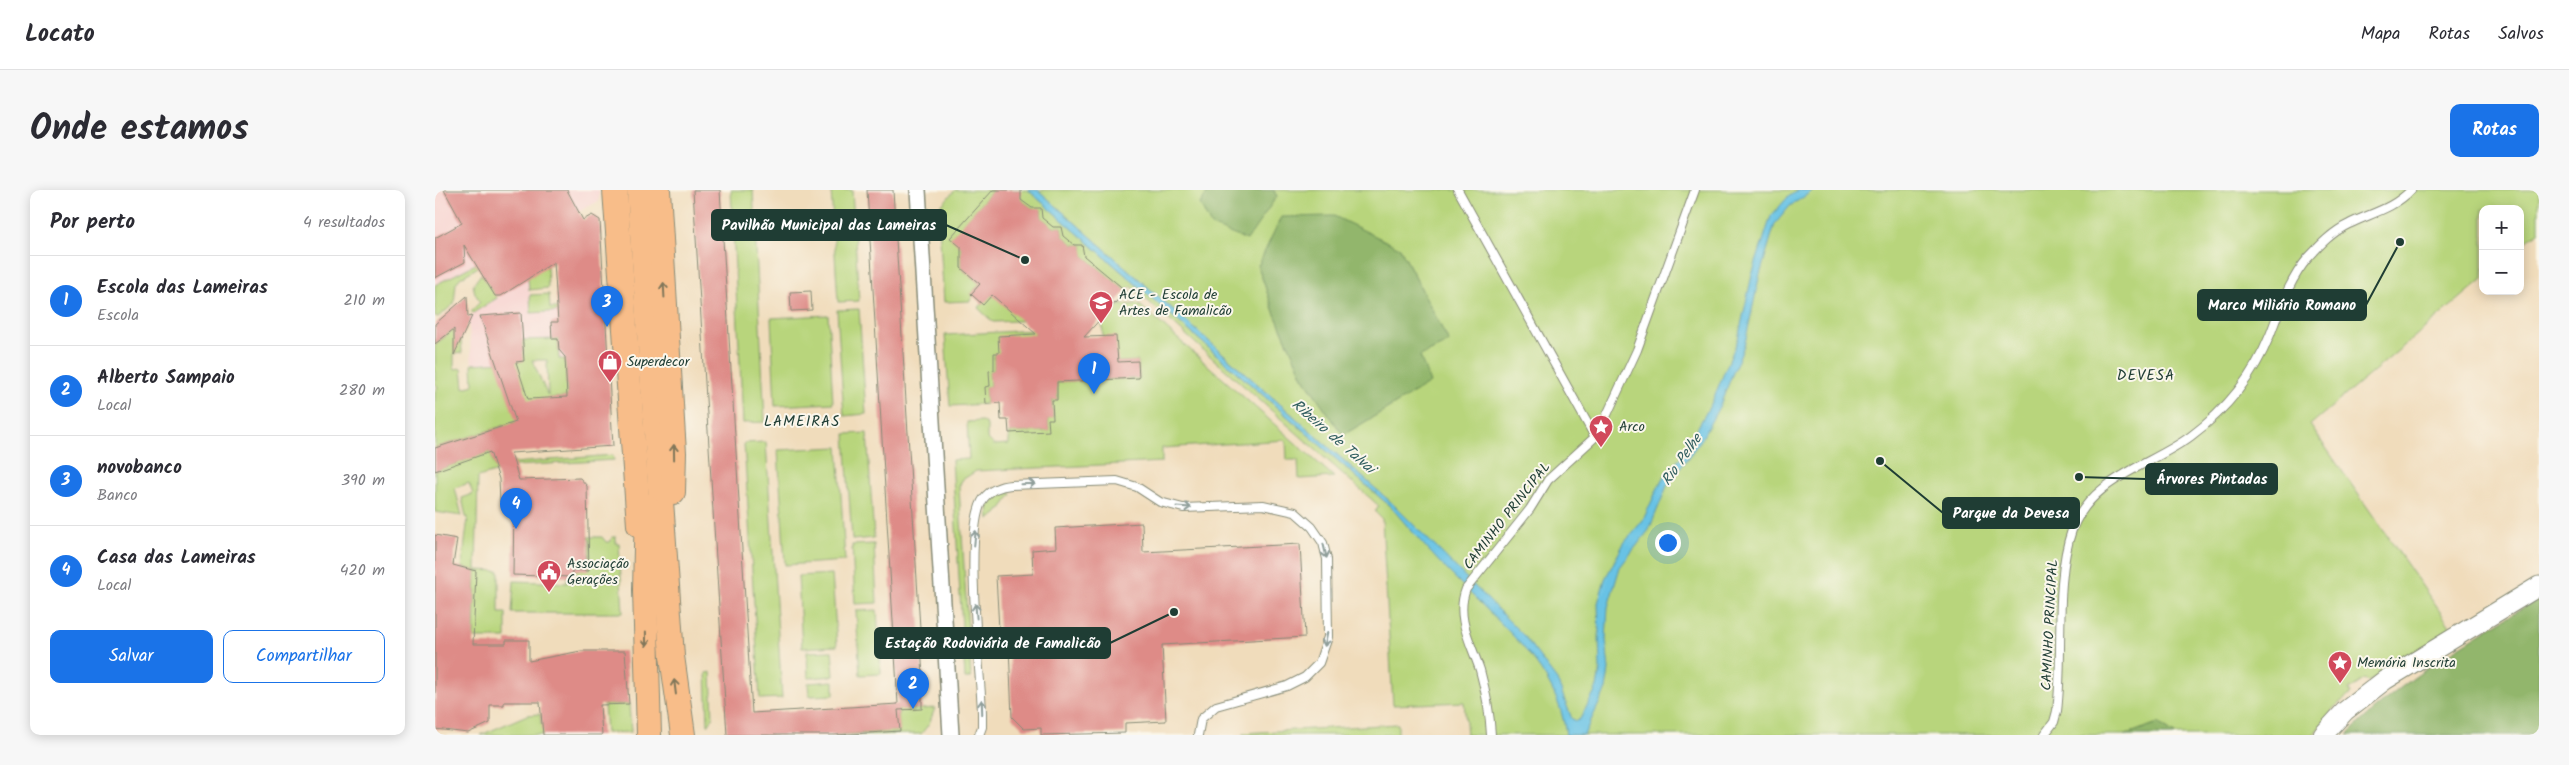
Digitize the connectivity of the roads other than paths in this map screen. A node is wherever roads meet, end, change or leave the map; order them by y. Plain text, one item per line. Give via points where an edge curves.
1 (615, 190) edge
2 (627, 190) edge
3 (639, 190) edge
4 (658, 190) edge
5 (918, 190) edge
6 (1458, 190) edge
7 (1695, 190) edge
8 (2411, 190) edge
9 (1595, 437) junction
10 (2539, 586) edge
11 (668, 588) junction
12 (645, 590) junction
13 (649, 735) edge
14 (683, 735) edge
15 (951, 735) edge
16 (979, 735) edge
17 (1198, 735) edge
18 (1491, 735) edge
19 (2045, 735) edge
20 (2323, 735) edge

1 - 12 main road
2 - 12 main road via 647,454
3 - 11 main road
11 -> 4 main road via 674,453
5 - 15 street
6 - 9 lane
7 - 9 lane, CAMINHO PRINCIPAL via 1637,350
8 - 19 lane, CAMINHO PRINCIPAL via 2389,208 2327,237 2294,279 2259,359 2219,412 2191,436 2116,479 2089,503 2078,518 2066,552 2057,711
9 - 18 lane, CAMINHO PRINCIPAL via 1548,480 1530,509 1466,589 1461,601 1461,613 1487,696
10 - 20 street via 2385,680 2345,711
14 -> 11 main road via 675,686
12 -> 13 main road
16 -> 17 lane via 983,727 983,713 973,553 977,517 983,499 1000,486 1117,481 1137,487 1160,502 1183,508 1263,505 1295,512 1312,527 1323,543 1327,559 1328,637 1319,663 1305,677 1287,686 1216,706 1201,718

